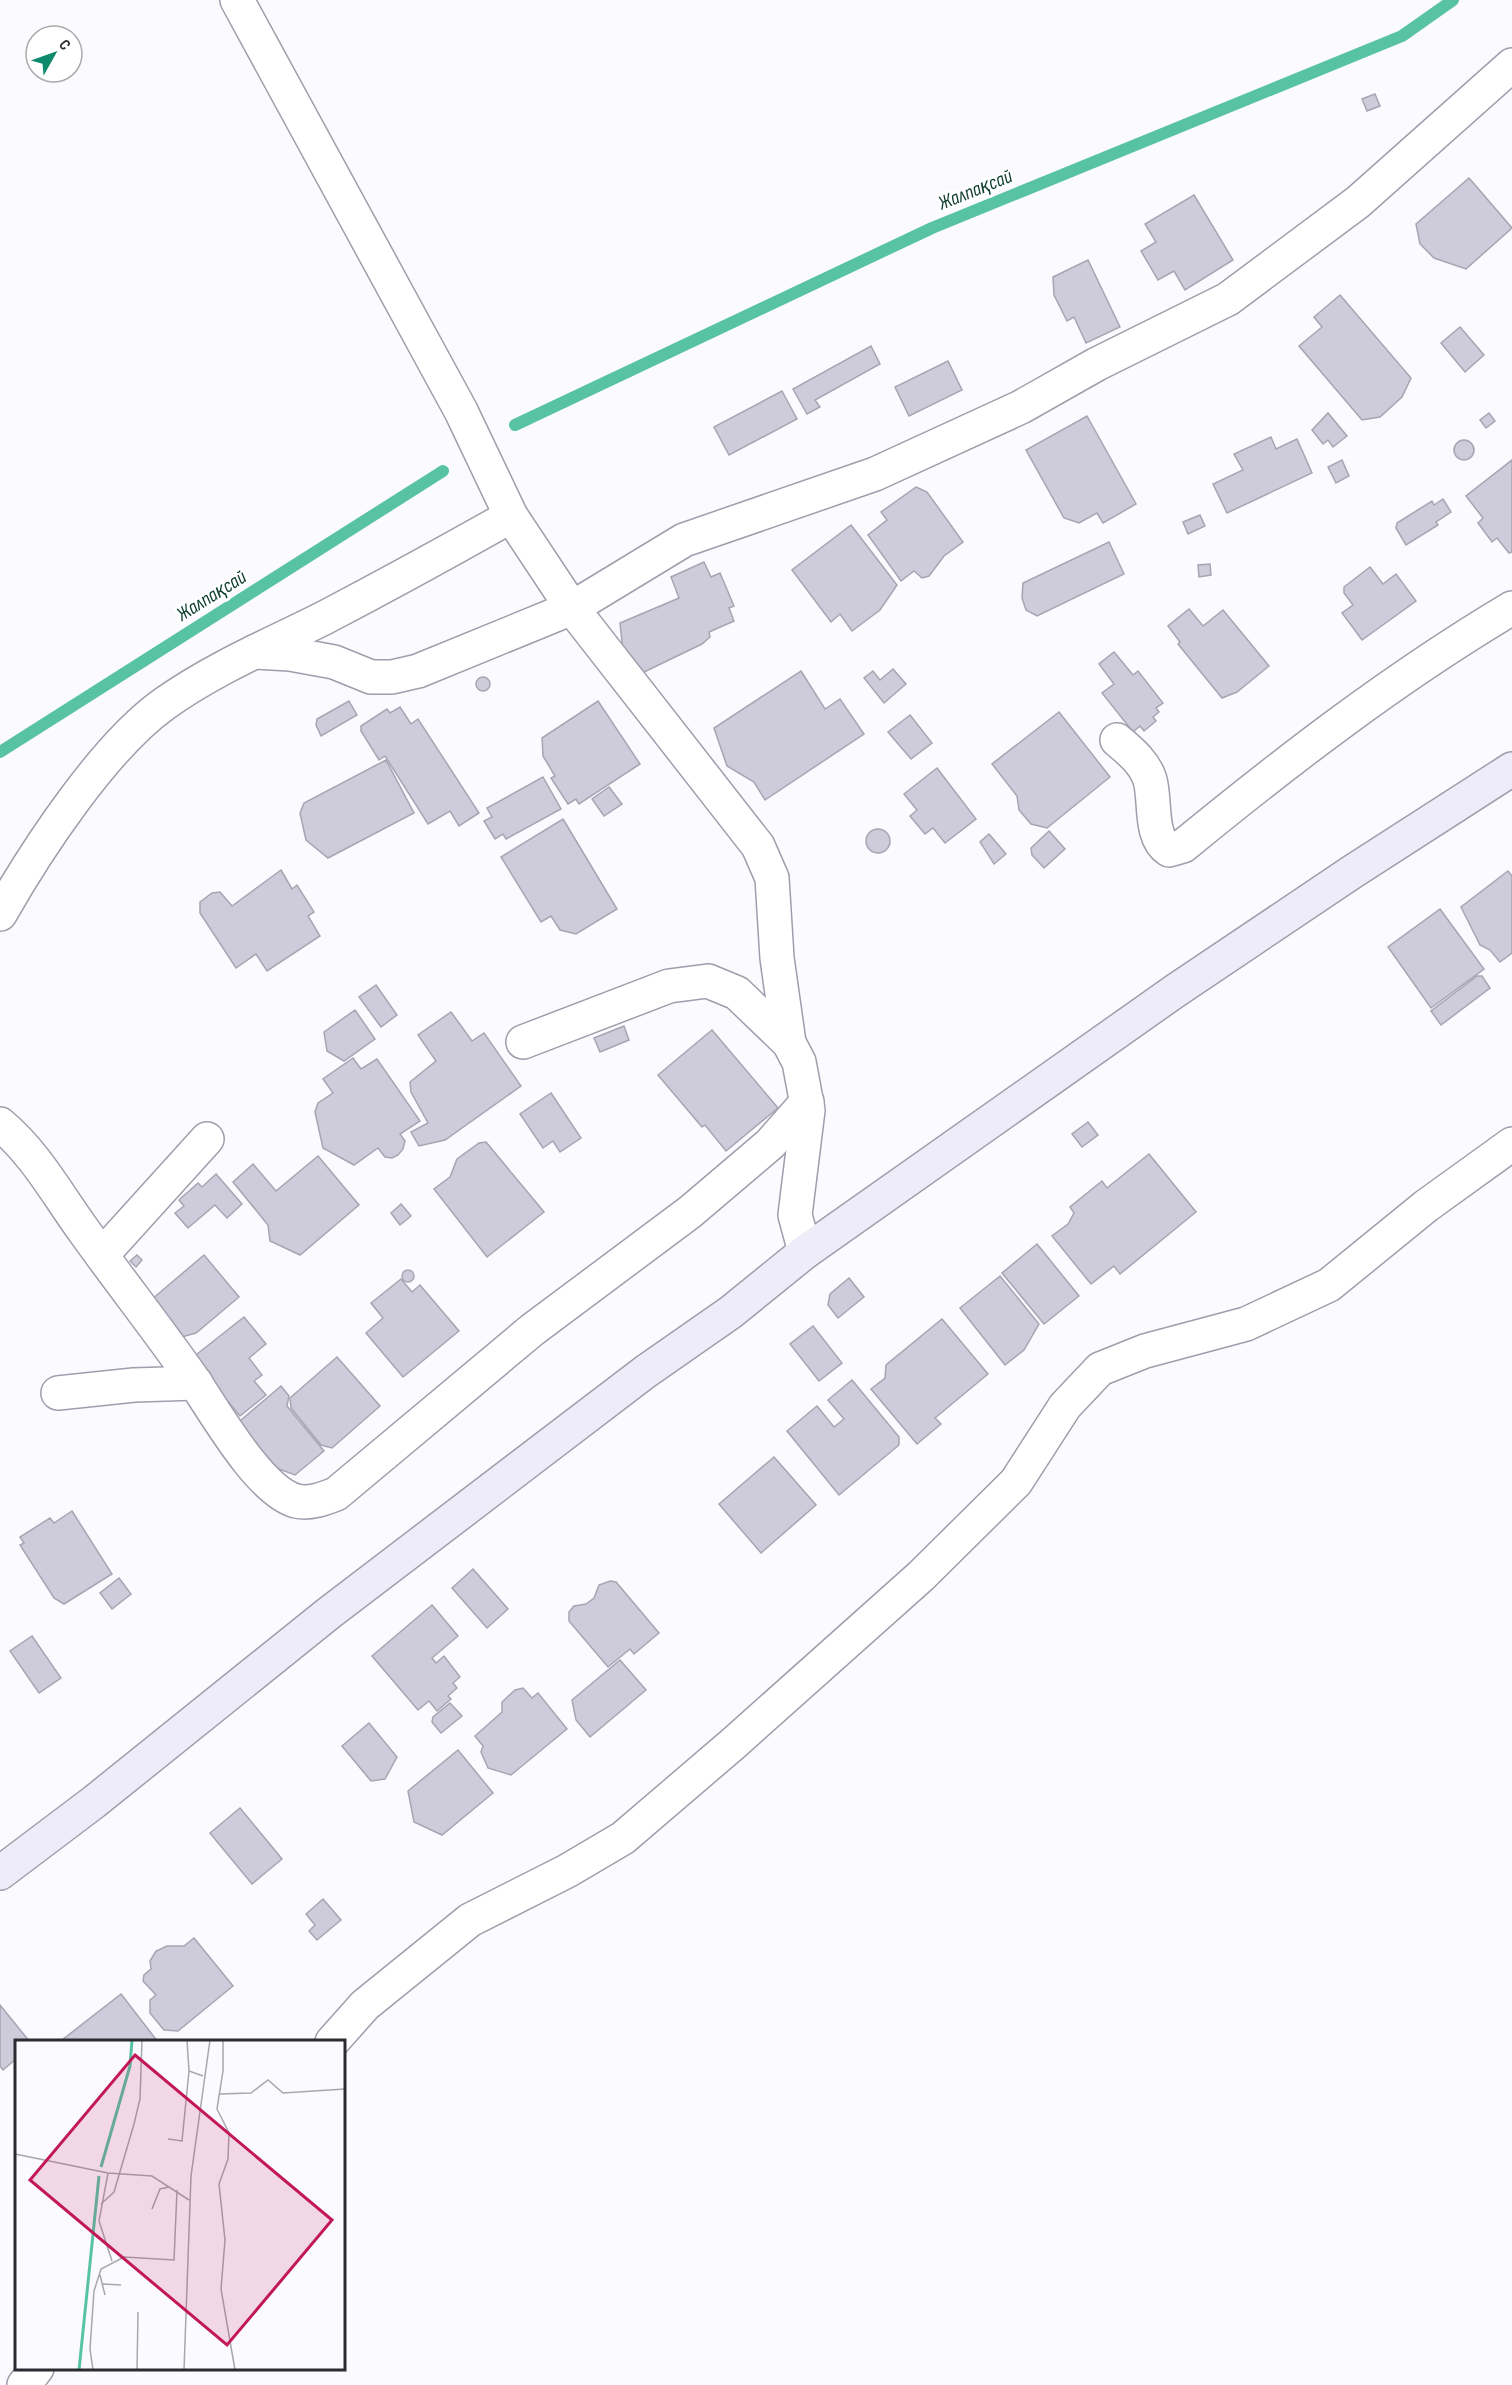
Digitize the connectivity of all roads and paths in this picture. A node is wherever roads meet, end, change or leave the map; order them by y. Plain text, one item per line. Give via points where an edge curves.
1 (237, 0) edge
2 (1512, 65) edge
3 (511, 516) junction
4 (572, 608) junction
5 (1512, 608) edge
6 (254, 652) junction
7 (1118, 740) dead end
8 (1512, 769) edge
9 (0, 914) edge
10 (523, 1042) dead end
11 (789, 1042) junction
12 (807, 1102) junction
13 (0, 1124) edge
14 (207, 1139) dead end
15 (1512, 1144) edge
16 (805, 1252) junction
17 (102, 1255) junction
18 (196, 1383) junction
19 (57, 1393) dead end
20 (0, 1873) edge
21 (334, 2040) edge
22 (35, 2370) edge
23 (24, 2385) edge

1 - 3 street via 461,411
2 - 4 street via 1358,202 1228,299 1021,407 875,474 684,540
3 - 4 street
3 - 6 street
4 - 6 street via 418,671 392,677 371,677 334,662 290,654
4 - 11 street via 758,846 772,878 777,958
5 - 7 street via 1440,650 1282,767 1184,846 1169,850 1158,840 1150,778
6 - 9 street via 164,704 125,738 86,785
8 - 16 main road via 1175,991
10 - 11 street via 669,986 708,981 737,993
11 - 12 street via 799,1062
12 - 16 street via 795,1215
12 - 18 street via 770,1144 690,1212 532,1330 336,1494 315,1502 295,1501 259,1477
13 - 17 street via 51,1179
14 - 17 street
15 - 21 street via 1426,1206 1329,1285 1246,1324 1100,1368 1065,1406 1016,1482 921,1576 734,1743 623,1838 470,1920 366,2005
16 - 20 main road via 731,1312 645,1372 329,1613
17 - 18 street
18 - 19 street
22 - 23 street

